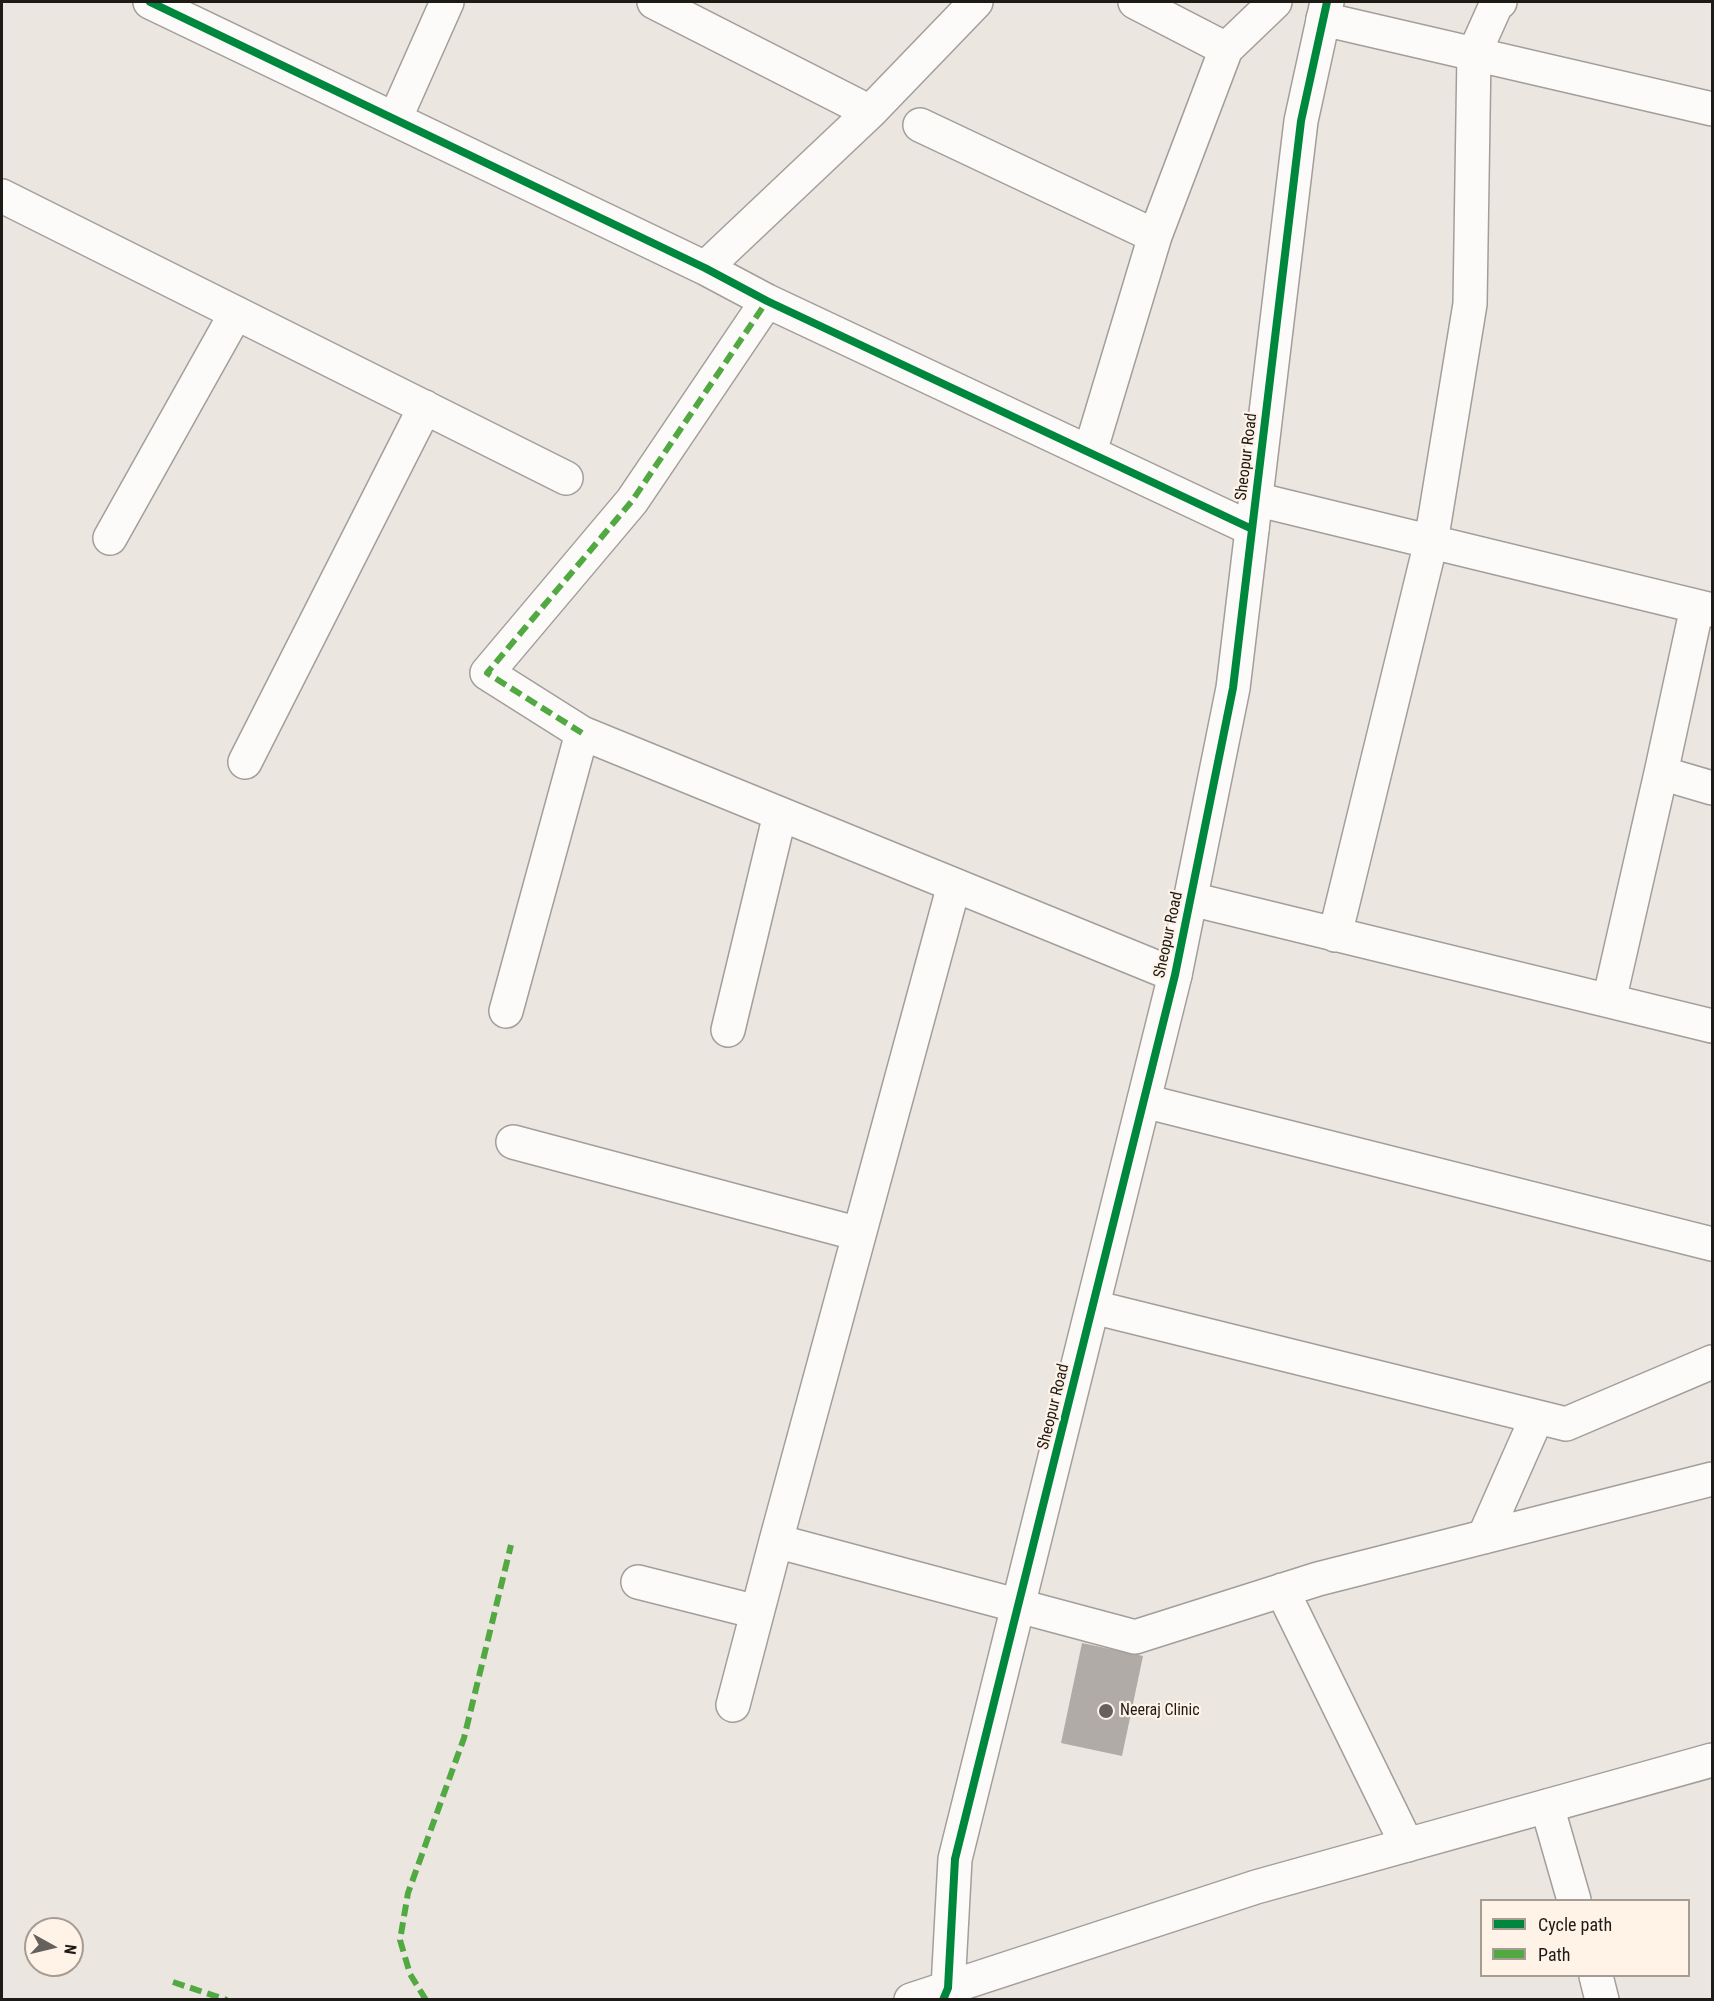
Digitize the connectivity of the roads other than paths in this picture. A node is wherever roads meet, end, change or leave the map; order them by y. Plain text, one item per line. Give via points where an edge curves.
1 (447, 2) edge
2 (976, 2) edge
3 (1135, 2) edge
4 (1275, 2) edge
5 (1500, 2) edge
6 (169, 5) edge
7 (669, 5) edge
8 (1325, 10) edge
9 (1226, 49) junction
10 (1474, 54) junction
11 (1713, 109) edge
12 (870, 112) junction
13 (395, 119) junction
14 (920, 125) dead end
15 (2, 196) edge
16 (1155, 236) junction
17 (705, 268) junction
18 (767, 301) junction
19 (236, 313) junction
20 (425, 407) junction
21 (1090, 452) junction
22 (566, 478) dead end
23 (1253, 514) junction
24 (110, 538) dead end
25 (1431, 542) junction
26 (1705, 609) edge
27 (582, 733) junction
28 (245, 762) dead end
29 (1661, 773) junction
30 (1713, 789) edge
31 (780, 814) junction
32 (954, 885) junction
33 (1191, 899) junction
34 (1335, 935) junction
35 (1175, 975) junction
36 (1609, 1002) junction
37 (506, 1011) dead end
38 (1713, 1026) edge
39 (728, 1030) dead end
40 (1143, 1101) junction
41 (513, 1142) dead end
42 (859, 1234) junction
43 (1713, 1244) edge
44 (1093, 1307) junction
45 (1713, 1362) edge
46 (1537, 1417) junction
47 (1713, 1479) edge
48 (1484, 1537) junction
49 (776, 1541) junction
50 (638, 1582) dead end
51 (1282, 1590) junction
52 (1018, 1606) junction
53 (757, 1612) junction
54 (733, 1705) dead end
55 (1713, 1760) edge
56 (1547, 1806) junction
57 (1407, 1845) junction
58 (1574, 1899) edge
59 (1596, 1977) edge
60 (946, 1994) edge
61 (911, 2000) edge
62 (1602, 2000) edge

1 - 13 street
2 - 12 street
3 - 9 street
4 - 9 street
5 - 10 street
6 - 13 street
7 - 12 street
8 - 10 street
8 - 23 street, Sheopur Road via 1301,121
9 - 16 street
10 - 11 street
10 - 25 street via 1470,304
12 - 17 street
13 - 17 street
14 - 16 street
15 - 19 street
16 - 21 street
17 - 18 street
18 - 21 street
18 - 27 street via 632,501 487,673
19 - 20 street
19 - 24 street
20 - 22 street
20 - 28 street
21 - 23 street
23 - 25 street
23 - 33 street, Sheopur Road via 1233,688
25 - 26 street
25 - 34 street
26 - 29 street
27 - 31 street
27 - 37 street
29 - 30 street
29 - 36 street
31 - 32 street
31 - 39 street
32 - 35 street
32 - 42 street
33 - 34 street
33 - 35 street, Sheopur Road
34 - 36 street
35 - 40 street, Sheopur Road
36 - 38 street
40 - 43 street
40 - 44 street, Sheopur Road
41 - 42 street
42 - 49 street
44 - 46 street
44 - 52 street, Sheopur Road
45 - 46 street via 1566,1424
46 - 48 street
47 - 48 street
48 - 51 street
49 - 52 street
49 - 53 street
50 - 53 street
51 - 52 street via 1135,1637
51 - 57 street
52 - 60 street, Sheopur Road via 955,1859
53 - 54 street
55 - 56 street
56 - 57 street
56 - 58 street
57 - 60 street via 1256,1887
59 - 62 street
60 - 61 street

